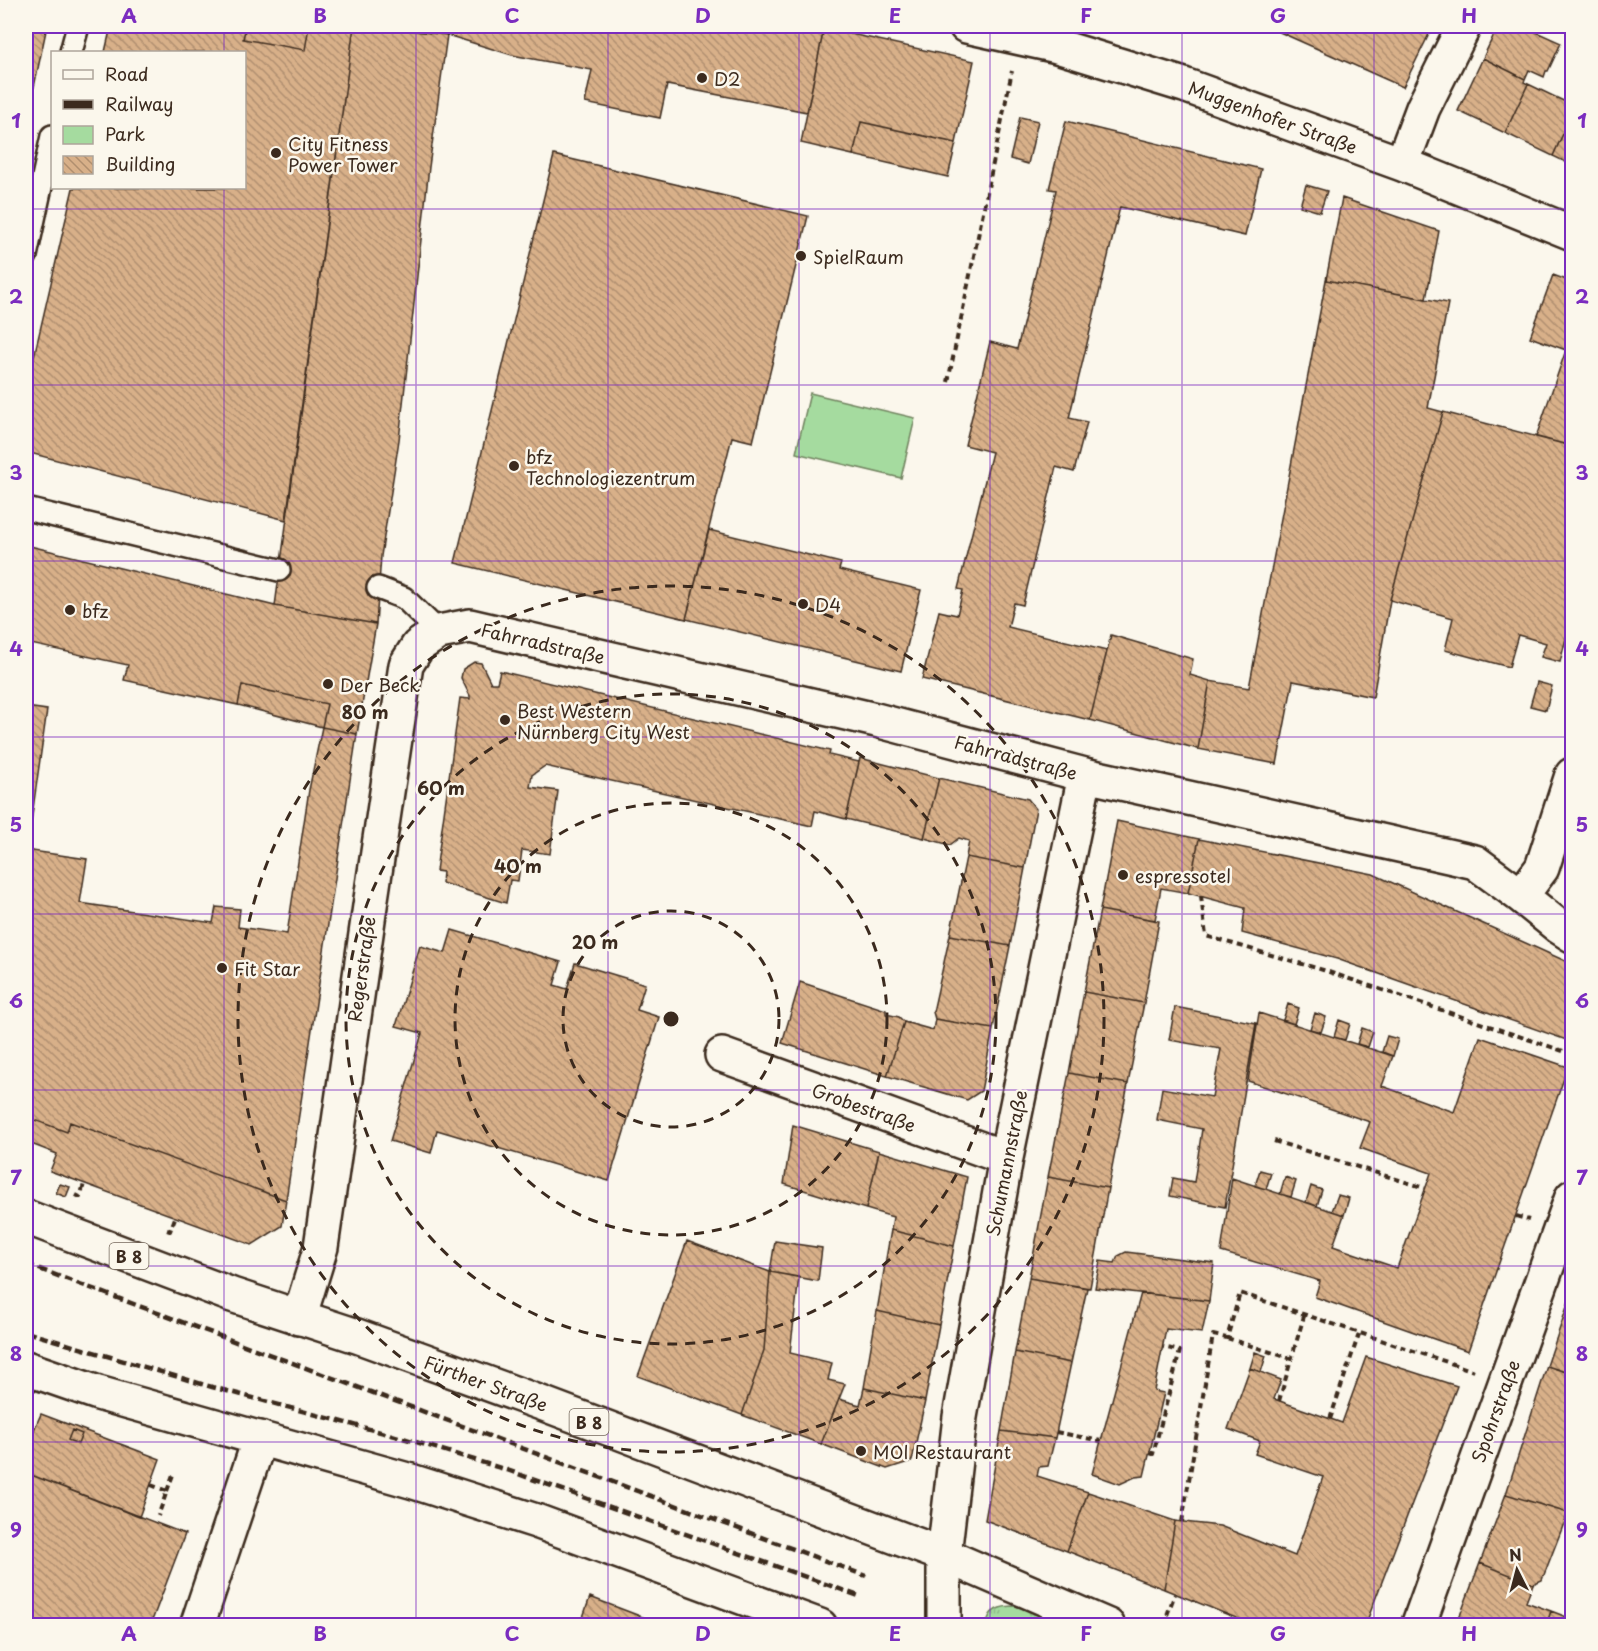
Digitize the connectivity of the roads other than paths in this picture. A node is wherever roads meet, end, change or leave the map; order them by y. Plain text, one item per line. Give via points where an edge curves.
1 (78, 26) edge
2 (966, 26) edge
3 (1464, 26) edge
4 (71, 51) edge
5 (51, 141) edge
6 (1402, 164) junction
7 (1572, 233) edge
8 (26, 256) edge
9 (26, 509) edge
10 (279, 570) dead end
11 (378, 588) dead end
12 (439, 632) junction
13 (1085, 775) junction
14 (1572, 780) edge
15 (1521, 896) junction
16 (1572, 935) edge
17 (722, 1055) dead end
18 (1006, 1158) junction
19 (1572, 1197) edge
20 (26, 1217) edge
21 (298, 1318) junction
22 (26, 1368) edge
23 (260, 1438) junction
24 (944, 1555) junction
25 (197, 1626) edge
26 (820, 1626) edge
27 (944, 1626) edge
28 (1108, 1626) edge
29 (1419, 1626) edge

1 - 4 lane
2 - 6 street, Muggenhofer Straße via 1057,46 1185,86
3 - 6 street via 1423,108
5 - 8 lane
6 - 7 street, Muggenhofer Straße
9 - 10 lane
11 - 12 lane via 404,598
12 - 13 street, Fahrradstraße via 470,626 876,720
12 - 21 street, Regerstraße via 418,646 406,664 321,1247
13 - 15 street, Fahrradstraße via 1475,862
13 - 18 street, Schumannstraße
14 - 15 street via 1542,868
15 - 16 street, Fahrradstraße
17 - 18 street, Grobestraße
18 - 24 street, Schumannstraße via 960,1417
19 - 29 street, Spohrstraße
20 - 21 street, Fürther Straße / B 8
21 - 24 street, Fürther Straße / B 8 via 543,1404
22 - 23 street via 98,1393
23 - 25 street
23 - 26 street via 536,1521
24 - 27 street
24 - 28 street, Fürther Straße / B 8

